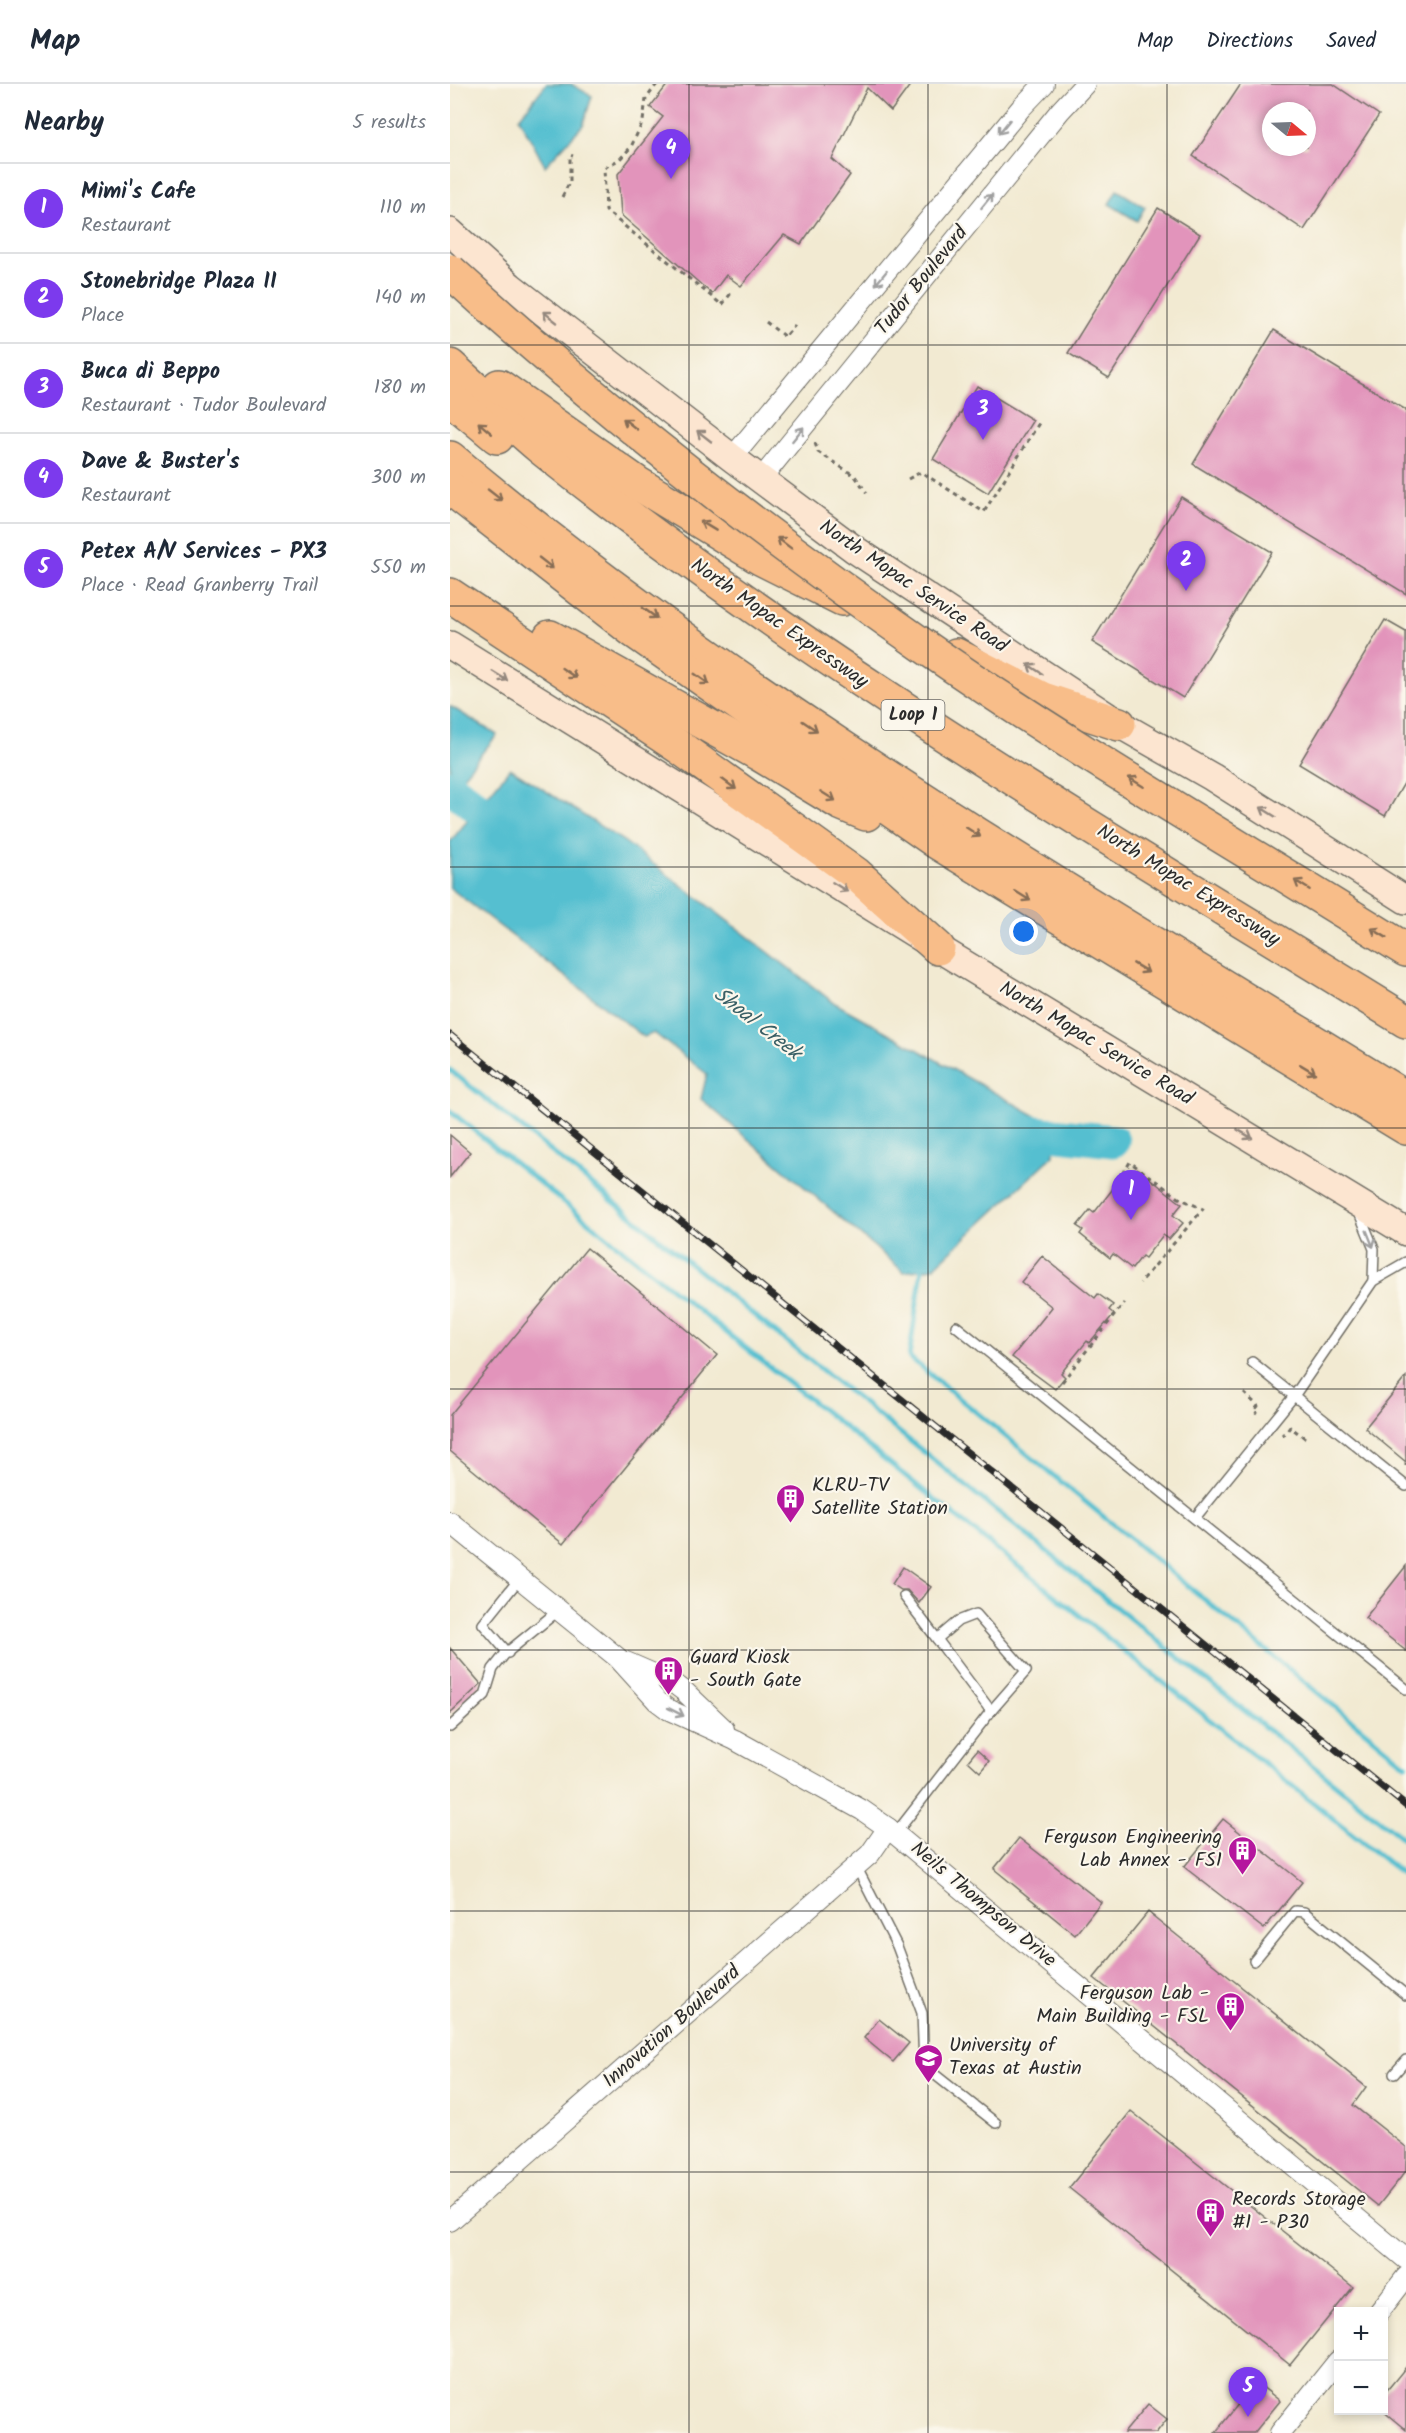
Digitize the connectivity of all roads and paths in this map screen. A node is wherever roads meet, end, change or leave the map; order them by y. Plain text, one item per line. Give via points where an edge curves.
1 (657, 84) edge
2 (1044, 84) edge
3 (1083, 85) edge
4 (573, 156) dead end
5 (562, 197) dead end
6 (450, 232) edge
7 (450, 271) edge
8 (732, 292) dead end
9 (766, 322) dead end
10 (795, 325) dead end
11 (450, 355) edge
12 (450, 366) edge
13 (450, 398) edge
14 (1039, 423) dead end
15 (815, 442) dead end
16 (450, 458) edge
17 (732, 458) junction
18 (908, 479) dead end
19 (761, 480) junction
20 (450, 488) edge
21 (867, 493) dead end
22 (450, 579) edge
23 (450, 594) edge
24 (450, 645) edge
25 (1119, 724) junction
26 (938, 843) junction
27 (1406, 900) edge
28 (938, 948) junction
29 (1406, 950) edge
30 (1406, 1021) edge
31 (1406, 1043) edge
32 (1406, 1098) edge
33 (1406, 1128) edge
34 (1123, 1174) dead end
35 (1353, 1199) junction
36 (1406, 1232) edge
37 (1406, 1262) edge
38 (1373, 1281) junction
39 (1140, 1283) dead end
40 (1124, 1303) dead end
41 (956, 1326) dead end
42 (1252, 1362) dead end
43 (1062, 1382) dead end
44 (1244, 1393) dead end
45 (1294, 1396) junction
46 (1257, 1413) dead end
47 (1279, 1431) dead end
48 (1305, 1438) dead end
49 (1406, 1486) edge
50 (1195, 1518) junction
51 (450, 1522) edge
52 (520, 1578) junction
53 (904, 1596) dead end
54 (559, 1610) junction
55 (937, 1639) junction
56 (508, 1653) junction
57 (1406, 1689) edge
58 (991, 1711) junction
59 (450, 1726) edge
60 (892, 1831) junction
61 (856, 1866) junction
62 (1254, 1962) dead end
63 (1406, 1995) edge
64 (1406, 2060) edge
65 (1394, 2074) dead end
66 (996, 2123) dead end
67 (450, 2221) edge
68 (1406, 2259) edge
69 (1406, 2277) edge
70 (1382, 2307) edge
71 (1334, 2366) edge
72 (1280, 2433) edge

1 - 8 path via 645,99 643,121 631,147 604,168 606,211 722,305
2 -> 17 street, Tudor Boulevard via 1020,108
19 -> 3 street, Tudor Boulevard
4 - 5 path via 570,155 570,181
17 -> 6 main road, North Mopac Service Road via 510,286
29 -> 7 highway, bridge via 932,651 680,464
9 - 10 path via 784,337
25 -> 11 highway via 1043,699 760,558 637,483
12 - 30 highway, North Mopac Expressway / Loop 1 via 539,446 782,628 957,744
31 -> 13 highway via 867,708 676,575
14 - 18 path via 984,512 921,472
15 - 21 path via 818,452 855,476
16 -> 32 highway via 650,613 834,743
17 - 19 main road, North Mopac Service Road
25 -> 19 main road, North Mopac Service Road via 864,556
20 -> 26 highway via 635,632
22 -> 26 highway via 840,803
23 -> 28 highway via 679,747 855,874
24 -> 28 main road, North Mopac Service Road
27 -> 25 main road, North Mopac Service Road via 1212,777
26 -> 33 highway
28 -> 35 main road, North Mopac Service Road
34 - 39 path via 1130,1162 1179,1198 1203,1209
35 - 36 main road, North Mopac Service Road
35 -> 38 lane via 1374,1250
37 - 38 lane
38 - 45 lane
40 - 43 path
41 - 50 lane
42 - 45 lane
44 - 46 path via 1258,1406 1254,1411
45 - 49 lane
45 - 50 lane
47 - 48 path via 1284,1435 1290,1427
50 - 57 lane
51 - 52 street, Neils Thompson Drive
52 - 54 street, Neils Thompson Drive
52 - 56 lane via 483,1624
53 - 55 lane
54 - 56 lane
54 - 60 street, Neils Thompson Drive via 618,1658 672,1682 735,1740 862,1810
55 - 58 lane
55 - 58 lane via 958,1621 976,1614 1026,1671
56 - 59 lane via 493,1669 485,1695
58 - 60 lane
60 - 61 street, Innovation Boulevard
60 - 68 street, Neils Thompson Drive
61 - 66 lane via 897,1946 922,2013 924,2066
61 - 67 street, Innovation Boulevard
62 - 63 lane via 1295,1911 1304,1912
64 - 65 lane
69 - 70 street
71 - 72 street

